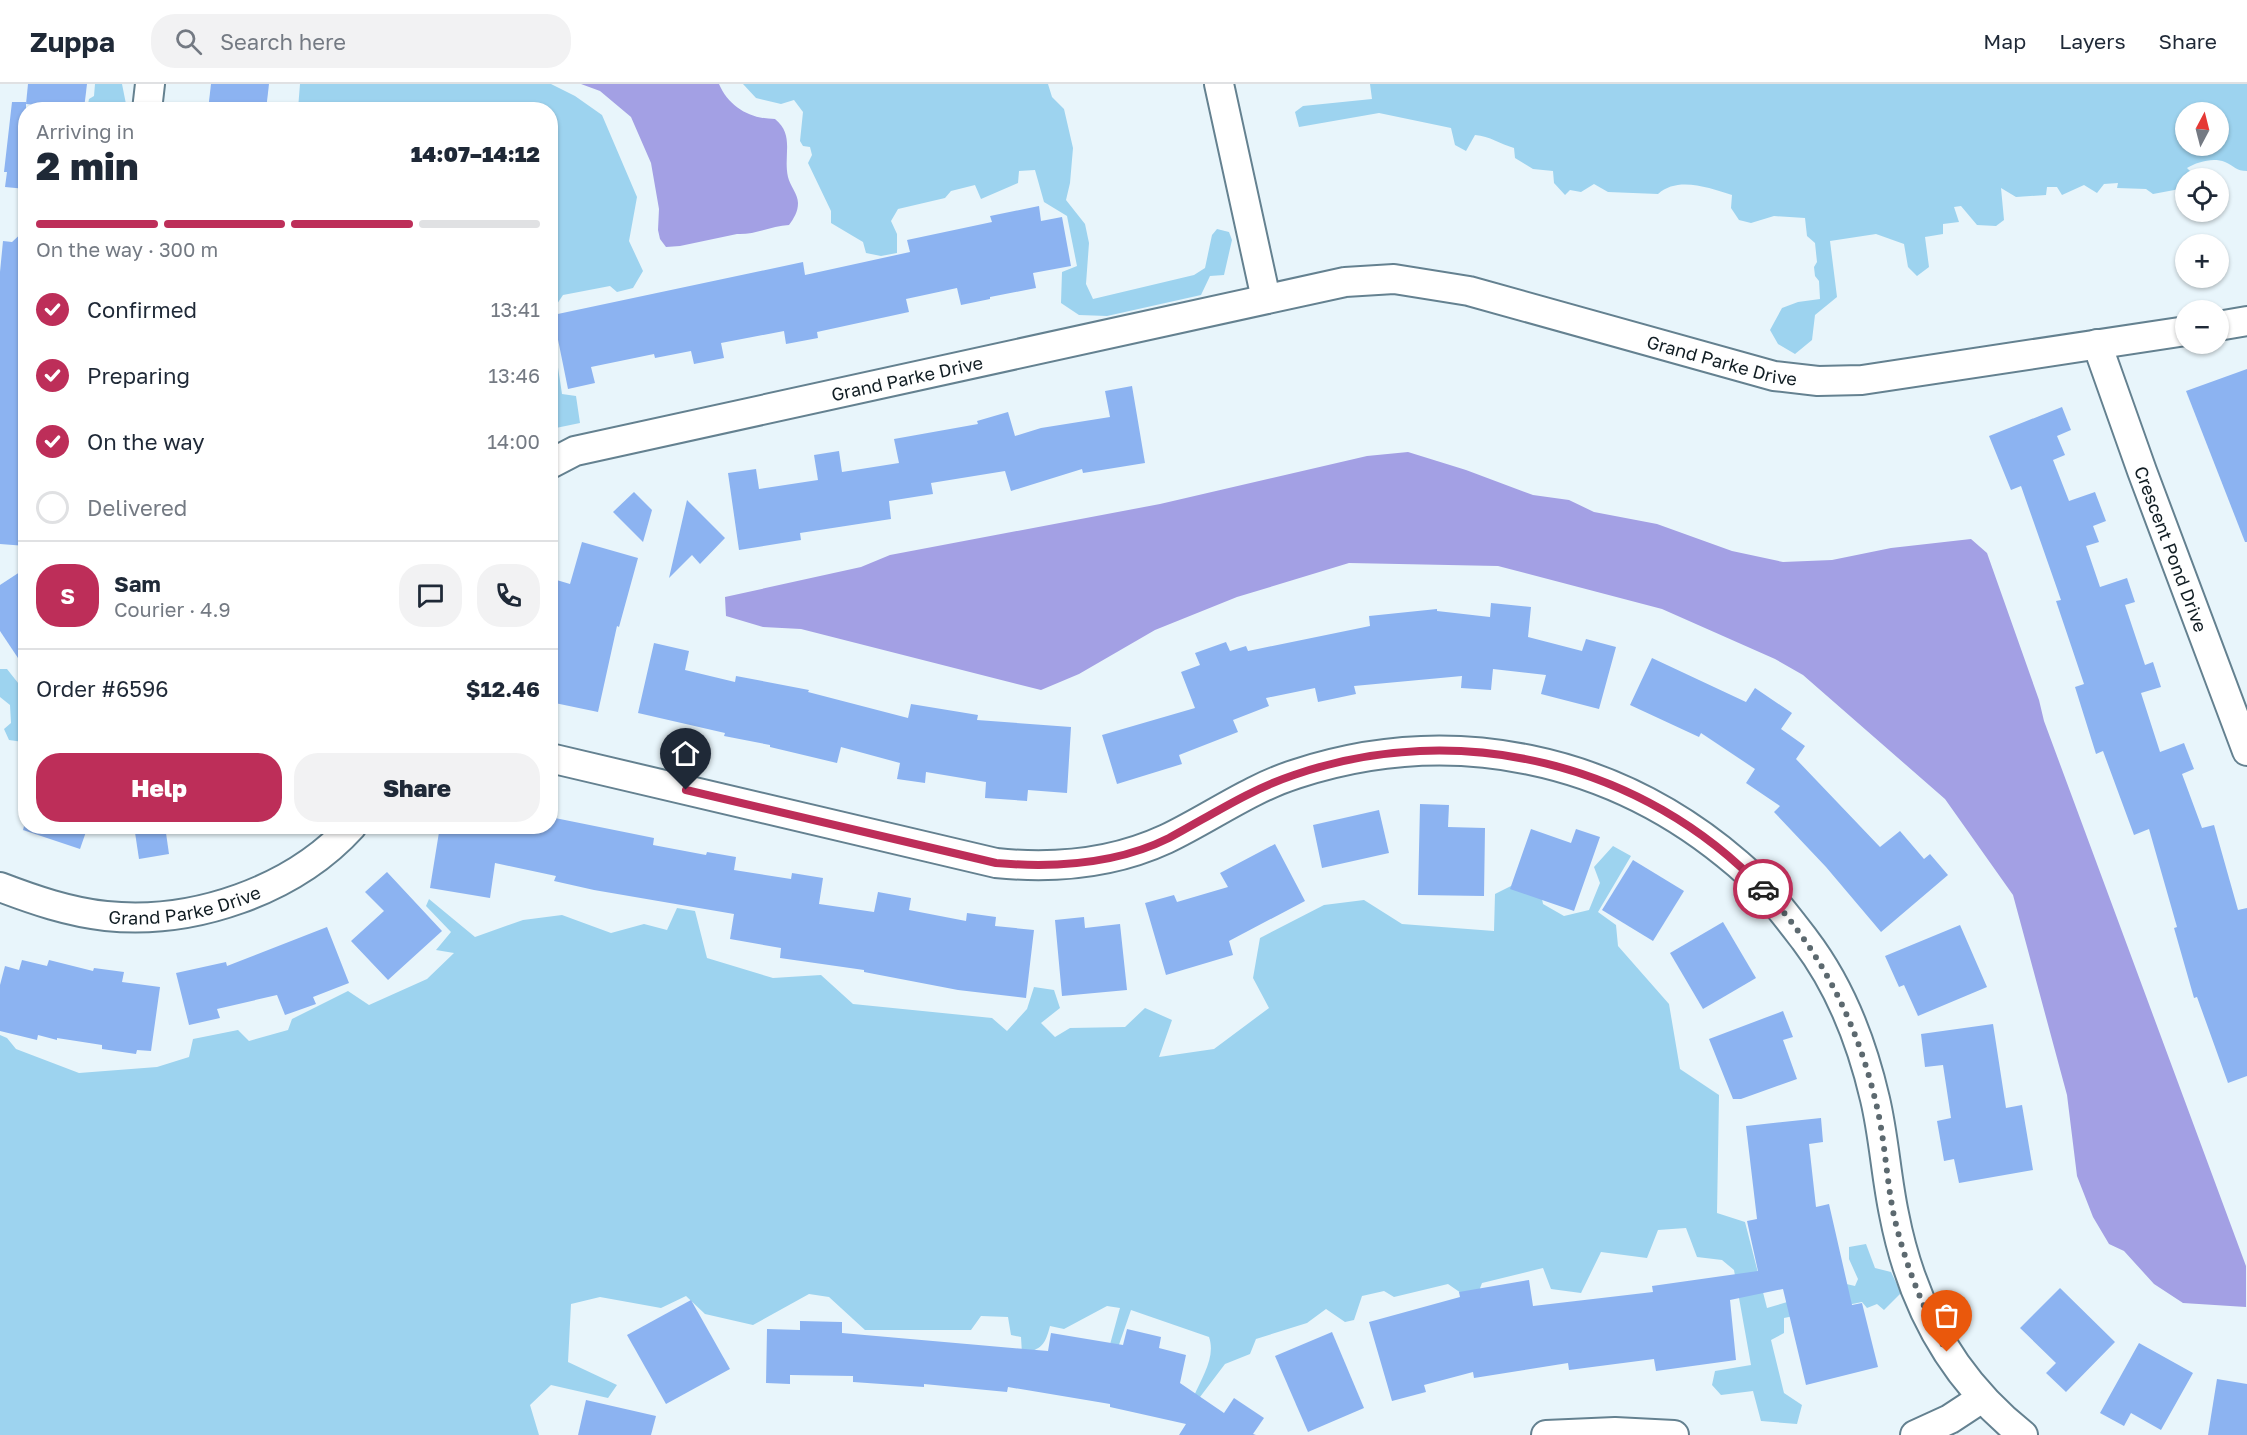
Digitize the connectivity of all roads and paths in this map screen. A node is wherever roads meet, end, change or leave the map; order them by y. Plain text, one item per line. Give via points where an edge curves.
1 (150, 84) edge
2 (1219, 84) edge
3 (148, 102) edge
4 (1266, 299) junction
5 (2247, 321) edge
6 (2229, 324) edge
7 (2175, 333) edge
8 (2097, 344) junction
9 (558, 460) edge
10 (2247, 751) edge
11 (558, 760) edge
12 (343, 834) edge
13 (0, 887) edge
14 (1982, 1398) junction
15 (1546, 1435) edge
16 (1674, 1435) edge
17 (1915, 1435) edge
18 (2023, 1435) edge

1 - 3 street
2 - 4 street
4 - 8 street, Grand Parke Drive via 1345,282 1394,279 1469,291 1774,376 1818,381 1862,380
4 - 9 street, Grand Parke Drive via 575,451
5 - 6 street
7 - 8 street, Grand Parke Drive
8 - 10 street, Crescent Pond Drive
11 - 14 street via 996,863 1036,867 1083,864 1128,854 1167,839 1240,798 1294,775 1351,759 1449,750 1502,755 1564,767 1614,784 1700,833 1741,866 1813,950 1840,996 1860,1044 1876,1101 1894,1216 1910,1272 1950,1358
12 - 13 street, Grand Parke Drive via 313,861 274,884 233,901 189,912 107,916 73,911
14 - 17 street
14 - 18 street
15 - 16 street

